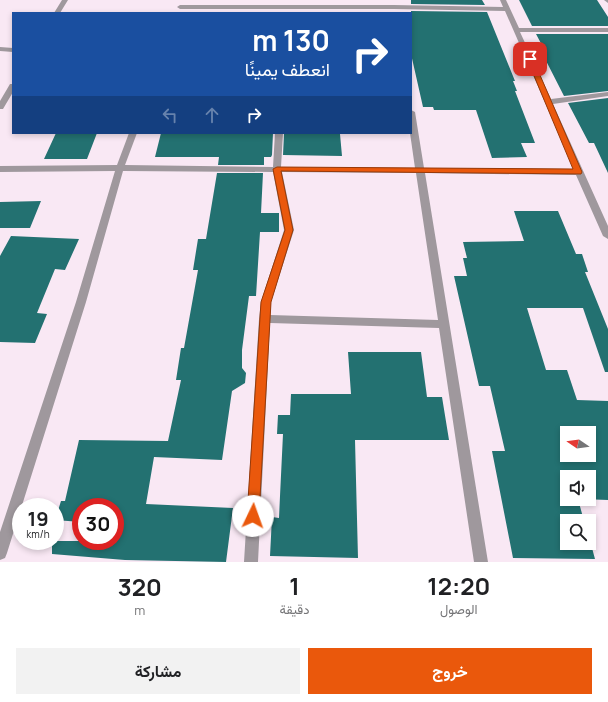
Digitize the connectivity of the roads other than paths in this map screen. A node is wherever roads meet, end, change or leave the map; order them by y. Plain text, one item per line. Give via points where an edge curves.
1 (65, 0) edge
2 (182, 0) edge
3 (503, 0) edge
4 (288, 7) edge
5 (394, 7) edge
6 (507, 9) junction
7 (179, 10) edge
8 (58, 12) edge
9 (517, 30) junction
10 (608, 30) edge
11 (0, 49) edge
12 (12, 50) edge
13 (12, 88) edge
14 (608, 94) edge
15 (548, 102) junction
16 (0, 107) edge
17 (412, 118) edge
18 (132, 134) edge
19 (279, 134) edge
20 (120, 168) junction
21 (0, 169) edge
22 (277, 169) junction
23 (421, 171) junction
24 (578, 172) junction
25 (608, 236) edge
26 (264, 319) junction
27 (444, 324) junction
28 (4, 526) edge
29 (0, 553) edge
30 (251, 562) edge
31 (481, 562) edge

1 - 8 street
2 - 7 street
3 - 6 street
4 - 5 street
4 - 7 street
5 - 6 street
6 - 9 street
9 - 10 street
9 - 15 street
11 - 12 street
13 - 16 street
14 - 15 street
15 - 24 street
17 - 23 street
18 - 20 street
19 - 22 street
20 - 21 street
20 - 22 street
20 - 28 street via 81,302
22 - 23 street
22 - 26 street via 289,230 266,302
23 - 24 street
23 - 27 street
24 - 25 street
26 - 27 street
26 - 30 street
27 - 31 street
28 - 29 street

